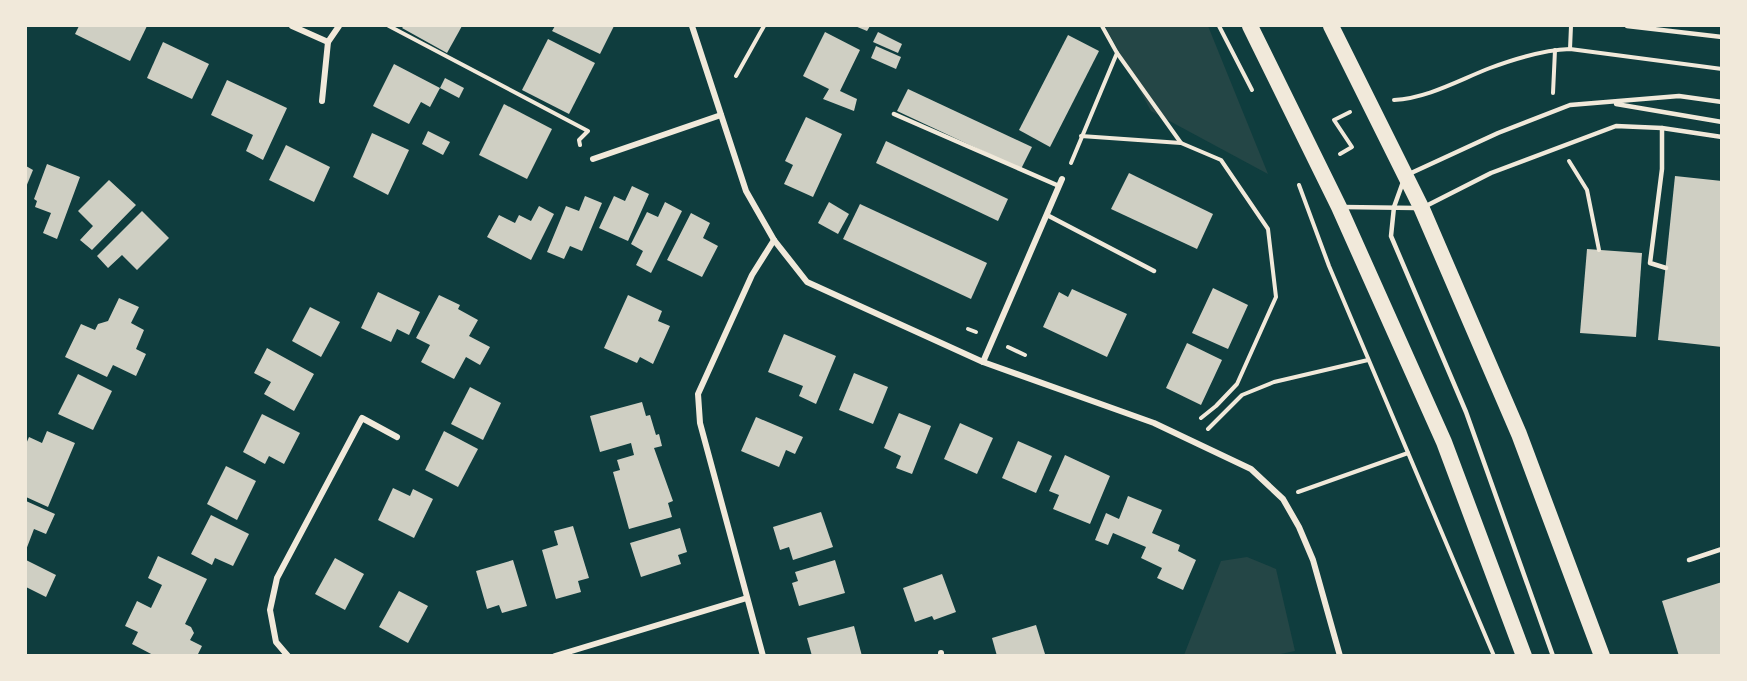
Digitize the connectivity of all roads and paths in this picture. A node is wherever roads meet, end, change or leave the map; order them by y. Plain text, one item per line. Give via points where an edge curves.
1 (292, 26) edge
2 (339, 26) edge
3 (389, 26) edge
4 (692, 26) edge
5 (764, 26) edge
6 (1102, 26) edge
7 (1250, 26) edge
8 (1331, 26) edge
9 (1571, 26) edge
10 (1627, 26) edge
11 (1722, 37) edge
12 (328, 42) junction
13 (1570, 49) junction
14 (1118, 52) junction
15 (1491, 67) dead end
16 (1722, 69) edge
17 (736, 76) dead end
18 (322, 101) dead end
19 (1722, 102) edge
20 (1611, 103) junction
21 (894, 114) dead end
22 (721, 115) junction
23 (1722, 122) edge
24 (1662, 128) junction
25 (588, 131) dead end
26 (1082, 136) junction
27 (1722, 138) edge
28 (1181, 143) junction
29 (593, 159) dead end
30 (1071, 163) dead end
31 (1295, 174) dead end
32 (1405, 177) junction
33 (1062, 179) dead end
34 (1059, 186) junction
35 (1339, 207) junction
36 (1394, 207) junction
37 (1422, 208) junction
38 (1047, 215) junction
39 (774, 240) junction
40 (1666, 268) dead end
41 (1154, 271) dead end
42 (1368, 360) junction
43 (983, 362) junction
44 (1201, 418) dead end
45 (397, 436) dead end
46 (1196, 442) junction
47 (1408, 453) junction
48 (1283, 499) junction
49 (1722, 549) edge
50 (1689, 560) dead end
51 (747, 598) junction
52 (288, 656) edge
53 (555, 656) edge
54 (763, 656) edge
55 (1340, 656) edge
56 (1494, 656) edge
57 (1524, 656) edge
58 (1553, 656) edge
59 (1602, 656) edge

1 - 12 street
2 - 12 street
3 - 25 path
4 - 22 street
5 - 17 path
6 - 14 path
7 - 35 highway
8 - 32 highway
9 - 13 path
10 - 11 lane
12 - 18 street
13 - 15 path
13 - 16 path
14 - 26 path
14 - 28 path
19 - 20 lane via 1679,96
20 - 23 lane
20 - 32 lane via 1570,105 1498,133
21 - 34 lane
22 - 29 street
22 - 39 street via 746,191
24 - 27 lane
24 - 37 lane via 1616,126 1510,165
24 - 40 lane via 1662,169 1650,263
26 - 28 path
26 - 30 path
28 - 44 path via 1221,160 1268,229 1276,297 1237,384
31 - 42 path
32 - 36 lane
32 - 37 highway
33 - 34 street
34 - 38 street
35 - 36 lane
35 - 57 highway via 1444,441
36 - 37 lane
36 - 58 lane via 1391,236 1466,412
37 - 59 highway via 1519,434
38 - 41 lane
38 - 43 street
39 - 43 street via 807,282
39 - 51 street via 752,275 698,394 700,423
42 - 46 path via 1274,382 1242,395
42 - 47 path
43 - 46 street via 1154,423
45 - 52 street via 362,418 277,578 270,610 276,642
46 - 48 street via 1251,469
47 - 48 path
47 - 56 path
48 - 55 street via 1313,560
49 - 50 lane
51 - 53 street
51 - 54 street

